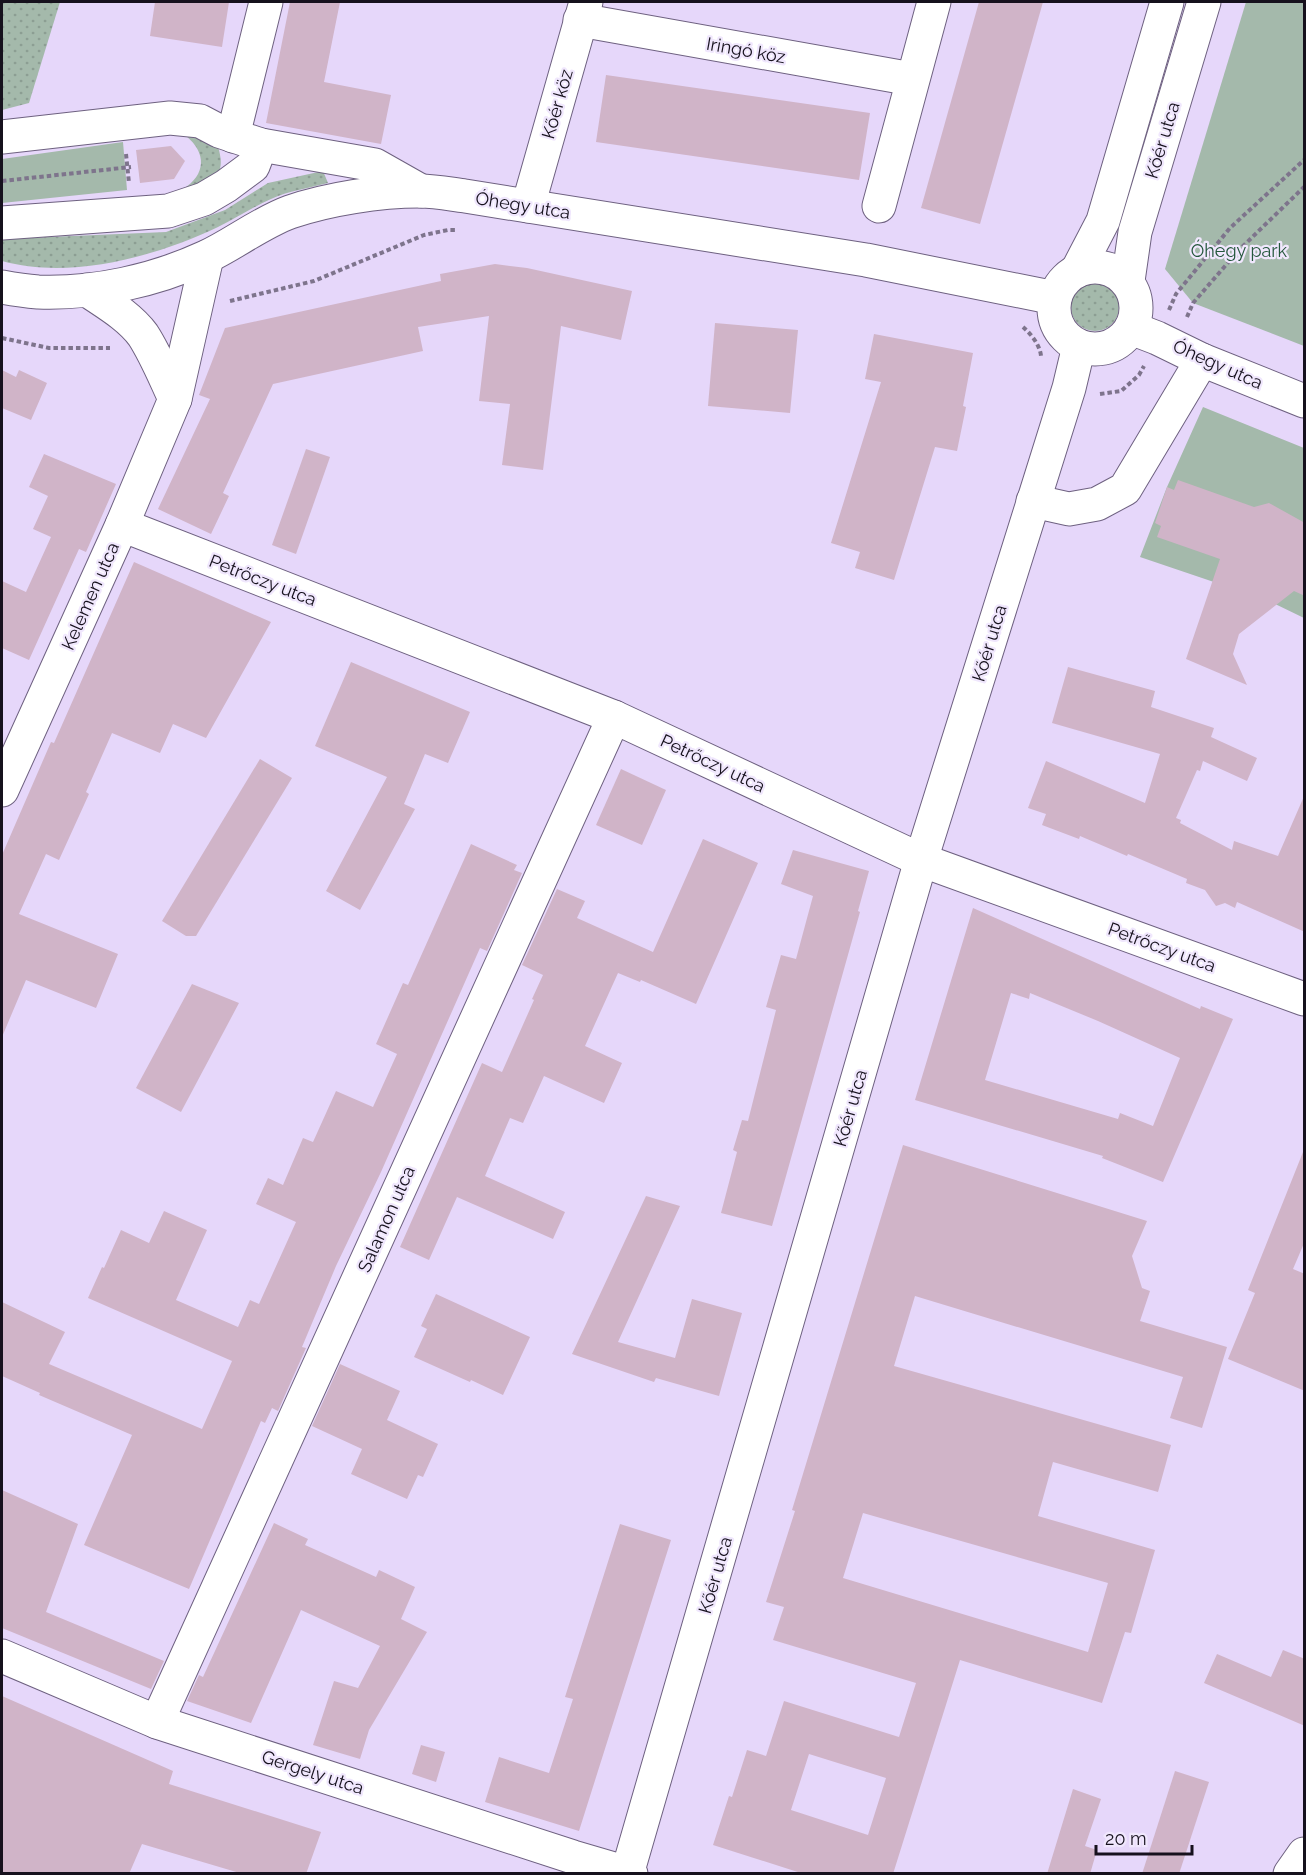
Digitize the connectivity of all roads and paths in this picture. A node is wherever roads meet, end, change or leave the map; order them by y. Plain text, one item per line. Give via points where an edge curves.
1 (266, 2) edge
2 (934, 2) edge
3 (1167, 2) edge
4 (1204, 2) edge
5 (583, 11) edge
6 (912, 80) junction
7 (2, 137) edge
8 (247, 140) junction
9 (1305, 160) edge
10 (131, 167) dead end
11 (2, 181) edge
12 (1305, 187) edge
13 (421, 191) junction
14 (528, 206) junction
15 (879, 206) dead end
16 (2, 223) edge
17 (457, 230) dead end
18 (207, 257) junction
19 (1077, 271) junction
20 (1128, 281) junction
21 (2, 287) edge
22 (87, 290) junction
23 (1055, 298) junction
24 (1193, 303) dead end
25 (192, 318) junction
26 (1017, 322) dead end
27 (1144, 333) junction
28 (142, 334) junction
29 (2, 338) edge
30 (1079, 346) junction
31 (1202, 360) junction
32 (1069, 388) junction
33 (175, 399) junction
34 (1305, 401) edge
35 (1033, 501) junction
36 (122, 525) junction
37 (614, 717) junction
38 (2, 790) edge
39 (921, 860) junction
40 (1305, 999) edge
41 (2, 1656) edge
42 (157, 1722) junction
43 (1305, 1854) edge
44 (628, 1873) edge
45 (1290, 1874) edge

1 - 8 street
2 - 6 street
3 - 19 street, Kőér utca via 1103,221
4 - 20 street, Kőér utca via 1135,231
5 - 6 street, Iringó köz
5 - 14 street, Kőér köz
6 - 15 street
7 - 8 street via 170,118 200,121
8 - 13 street via 375,165
8 - 16 street via 253,166 204,199 168,211
9 - 27 path via 1230,228
10 - 11 path
12 - 24 path via 1239,250
13 - 14 street, Óhegy utca
13 - 18 street, Óhegy utca via 333,201 289,213
14 - 23 street, Óhegy utca via 866,260
17 - 25 path via 424,235 314,281 229,301
18 - 22 street, Óhegy utca via 135,281
18 - 25 street, Kelemen utca
19 - 20 street via 1106,267
19 - 23 street via 1065,279
20 - 27 street
21 - 22 street, Óhegy utca via 37,292
22 - 28 street
23 - 30 street via 1056,320 1066,336
25 - 33 street, Kelemen utca
26 - 32 path via 1030,332 1040,351 1044,378
27 - 30 street via 1099,349
27 - 31 street, Óhegy utca
27 - 32 path via 1139,375 1121,391 1092,396
28 - 29 path via 118,348 49,348
28 - 33 street
30 - 32 street, Kőér utca
31 - 34 street, Óhegy utca
31 - 35 street via 1125,489 1097,504 1069,509
32 - 35 street, Kőér utca
33 - 36 street, Kelemen utca
35 - 39 street, Kőér utca
36 - 37 street, Petrőczy utca
36 - 38 street, Kelemen utca
37 - 39 street, Petrőczy utca
37 - 42 street, Salamon utca
39 - 40 street, Petrőczy utca
39 - 44 street, Kőér utca
41 - 42 street, Gergely utca
42 - 44 street, Gergely utca
43 - 45 street

